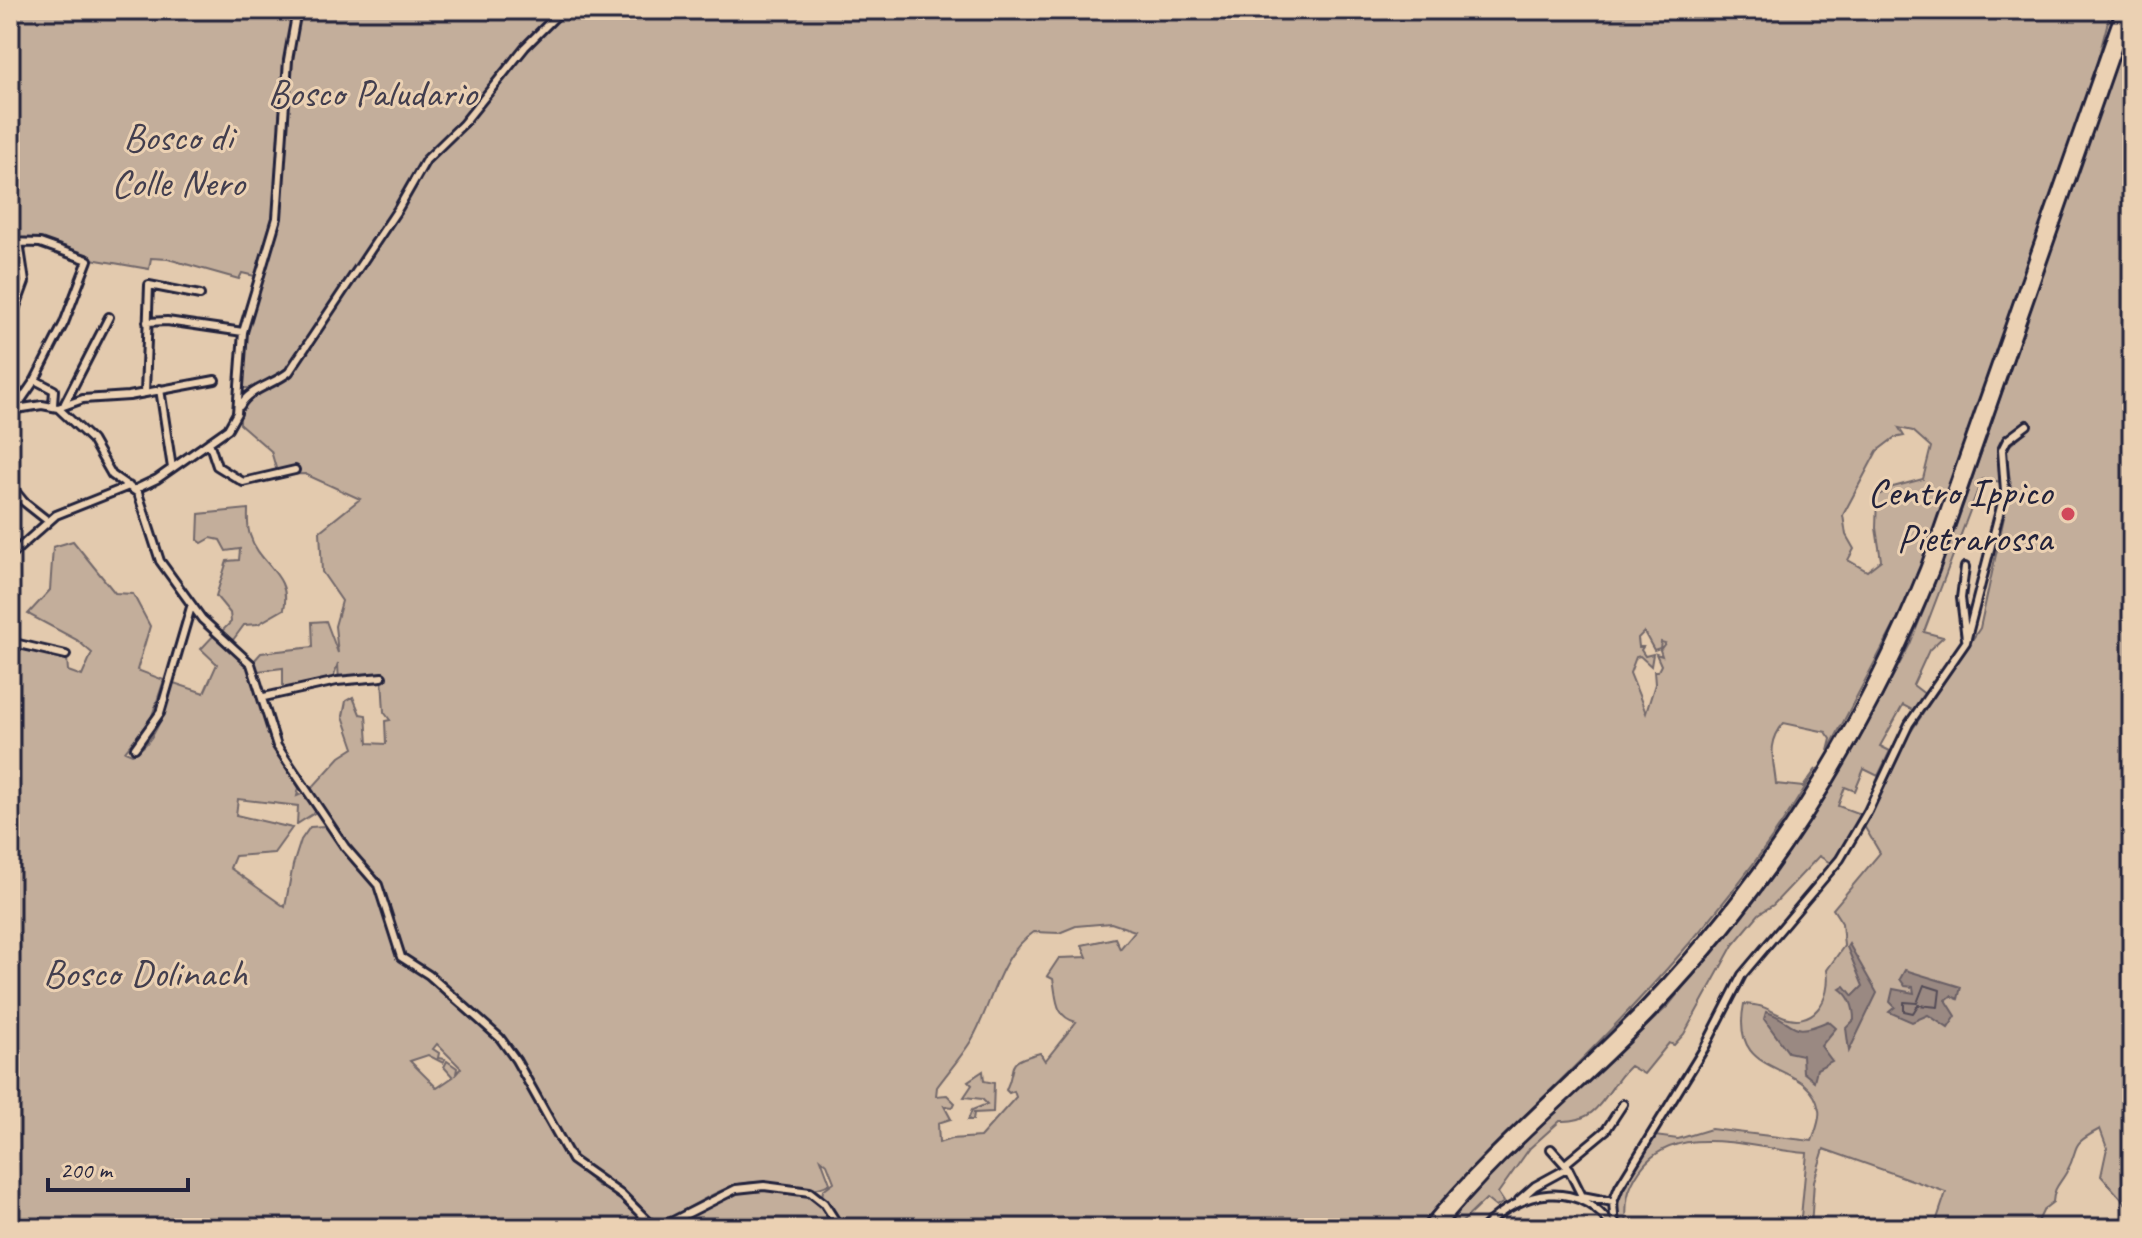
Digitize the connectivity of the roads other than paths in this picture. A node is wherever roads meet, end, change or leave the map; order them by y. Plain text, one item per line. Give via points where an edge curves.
1 (297, 10) edge
2 (562, 10) edge
3 (2122, 10) edge
4 (2129, 10) edge
5 (10, 242) edge
6 (19, 242) junction
7 (200, 295) dead end
8 (109, 317) dead end
9 (147, 322) junction
10 (10, 323) edge
11 (243, 332) junction
12 (35, 380) junction
13 (215, 380) dead end
14 (160, 389) junction
15 (239, 391) junction
16 (145, 393) junction
17 (251, 393) junction
18 (65, 403) junction
19 (56, 407) junction
20 (15, 409) edge
21 (237, 413) junction
22 (2027, 425) dead end
23 (209, 442) junction
24 (172, 468) junction
25 (295, 470) dead end
26 (10, 485) edge
27 (132, 488) junction
28 (48, 521) junction
29 (10, 556) edge
30 (1965, 567) dead end
31 (191, 607) junction
32 (10, 642) edge
33 (1966, 642) junction
34 (66, 655) dead end
35 (382, 676) dead end
36 (264, 697) junction
37 (135, 748) dead end
38 (1623, 1104) dead end
39 (1551, 1149) dead end
40 (1566, 1166) junction
41 (1519, 1200) junction
42 (1613, 1202) junction
43 (840, 1228) edge
44 (1427, 1228) edge
45 (1437, 1228) edge
46 (1483, 1228) edge
47 (1614, 1228) edge

1 - 11 street via 277,218
2 - 17 street via 426,160 289,372
3 - 44 highway via 1932,554 1840,747 1769,857 1691,957 1609,1044 1492,1153
4 - 45 highway via 1945,542 1896,657 1847,750 1768,872 1697,962 1615,1049 1488,1169
5 - 6 street
6 - 10 street via 25,282
6 - 12 street via 40,243 88,260
7 - 9 street via 149,285
8 - 18 street
9 - 11 street
9 - 16 street
11 - 15 street
12 - 19 street via 54,390
12 - 20 street
13 - 14 street
14 - 16 street
14 - 24 street
15 - 17 street
15 - 21 street
16 - 18 street
17 - 21 street
18 - 19 street
19 - 20 street
19 - 27 street via 92,440 112,475
21 - 23 street via 228,429
22 - 33 street via 2002,450 2005,491
23 - 24 street
23 - 25 street via 217,466 243,482
24 - 27 street
26 - 28 street
27 - 28 street
27 - 31 street via 144,504 160,561
28 - 29 street
30 - 33 street via 1961,598
31 - 36 street via 246,657
31 - 37 street via 160,713
32 - 34 street
33 - 42 street via 1909,724 1840,859 1742,975
35 - 36 street
36 - 43 street via 277,746 378,885 404,961 429,975 509,1048 580,1169 623,1196 653,1226 747,1186 810,1192
38 - 40 street via 1606,1130
39 - 40 street
40 - 41 street
40 - 42 street via 1582,1196
41 - 46 street
41 - 47 street via 1570,1197 1589,1204
42 - 47 street

